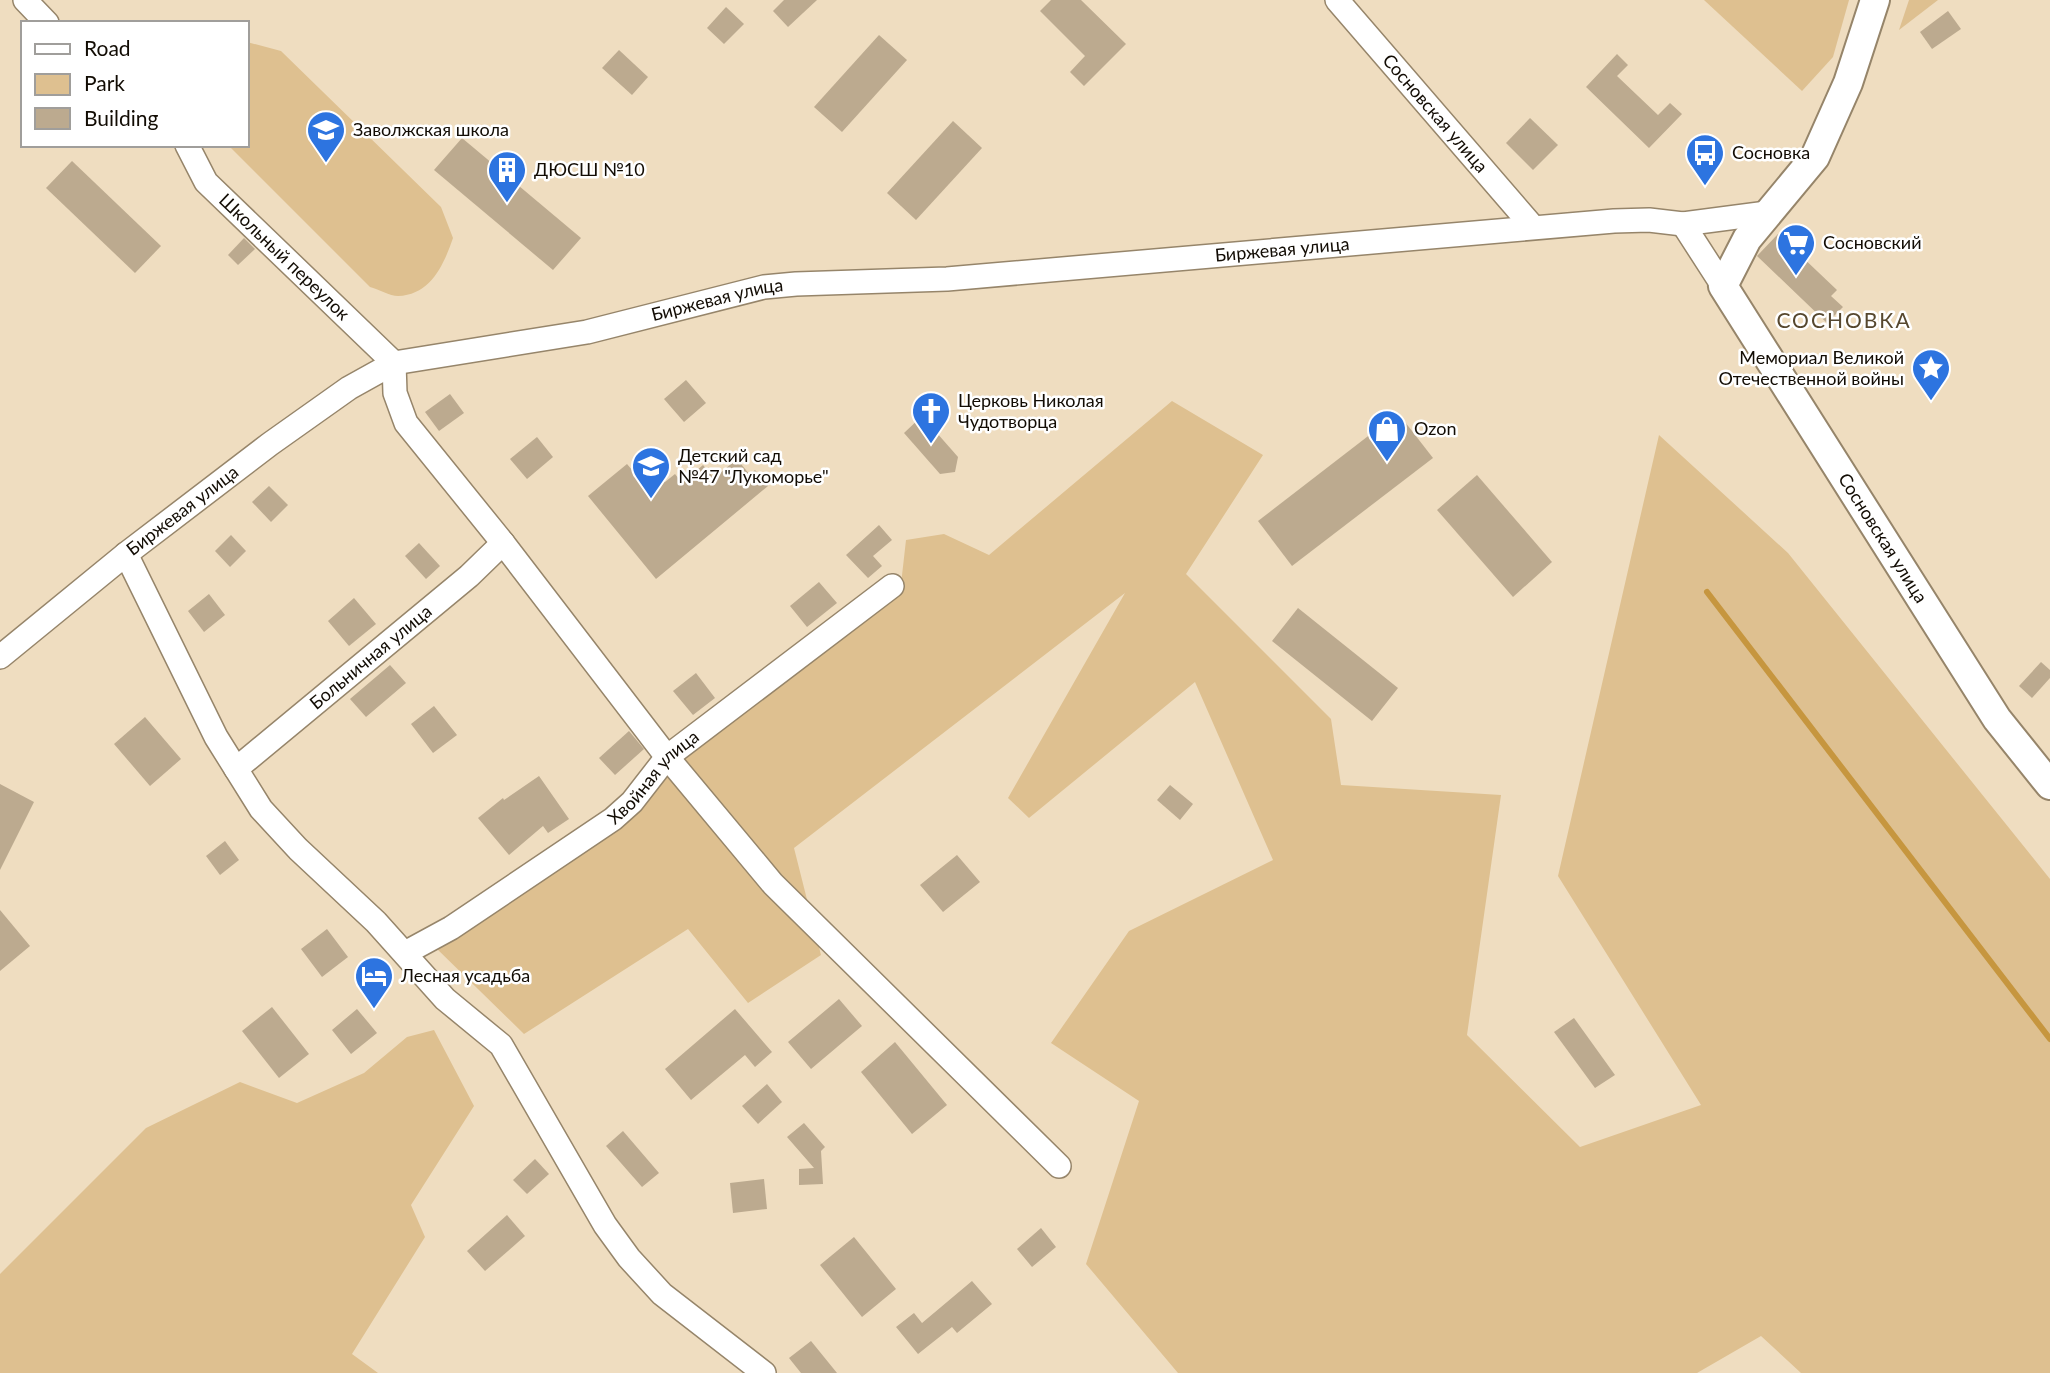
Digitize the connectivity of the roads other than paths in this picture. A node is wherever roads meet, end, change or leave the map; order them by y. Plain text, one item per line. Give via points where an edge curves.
1 (25, 0) edge
2 (1337, 0) edge
3 (1875, 0) edge
4 (45, 21) edge
5 (188, 147) edge
6 (1767, 213) junction
7 (1683, 224) junction
8 (1533, 227) junction
9 (1723, 286) junction
10 (394, 363) junction
11 (503, 542) junction
12 (126, 554) junction
13 (892, 586) dead end
14 (1, 655) edge
15 (667, 757) junction
16 (236, 769) junction
17 (2050, 785) edge
18 (405, 953) junction
19 (1059, 1166) dead end
20 (764, 1373) edge

1 - 4 street
2 - 8 street, Сосновская улица
3 - 6 street via 1831,126 1798,180
5 - 10 street, Школьный переулок via 206,182
6 - 7 street, Биржевая улица
6 - 9 street via 1747,239
7 - 8 street, Биржевая улица via 1649,220
7 - 9 street
8 - 10 street, Биржевая улица via 947,279 786,285 587,331
9 - 17 street, Сосновская улица via 1997,719
10 - 11 street via 395,393 406,423
10 - 12 street, Биржевая улица via 349,388 270,444
11 - 15 street
11 - 16 street, Больничная улица via 469,576
12 - 14 street, Биржевая улица
12 - 16 street
13 - 15 street, Хвойная улица
15 - 18 street, Хвойная улица via 613,819 451,928
15 - 19 street via 773,884
16 - 18 street via 261,808 298,849
18 - 20 street via 445,999 501,1045 605,1225 629,1258 662,1294

